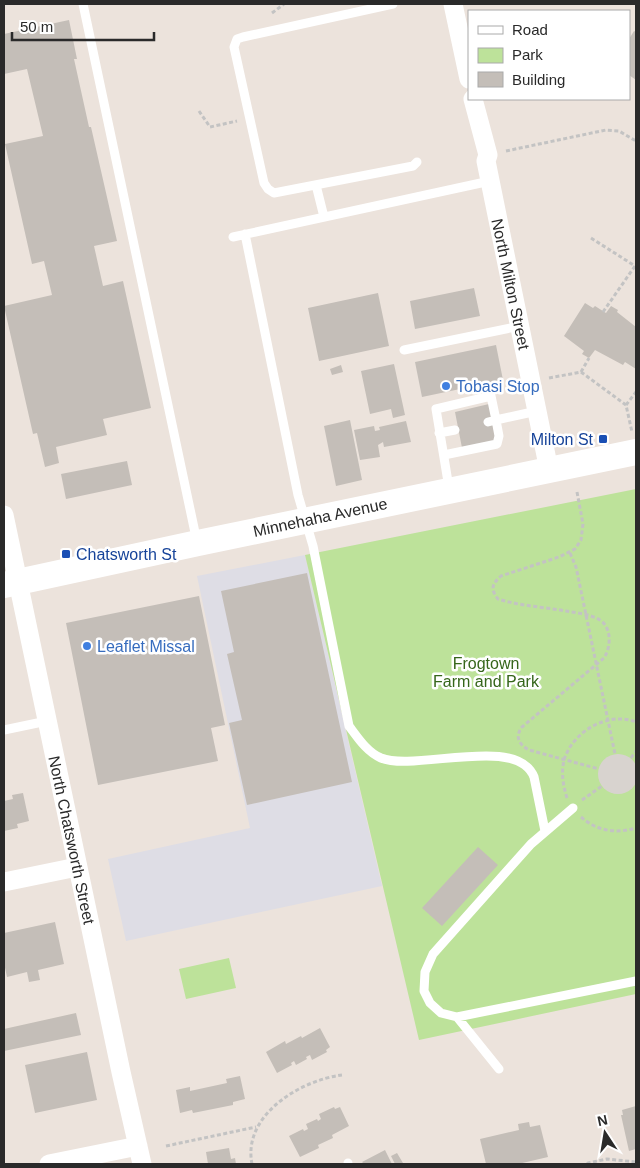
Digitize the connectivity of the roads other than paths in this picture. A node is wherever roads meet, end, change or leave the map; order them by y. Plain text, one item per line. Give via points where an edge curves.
1 (83, 4) edge
2 (393, 4) edge
3 (453, 4) edge
4 (468, 74) edge
5 (473, 100) edge
6 (417, 162) dead end
7 (490, 181) junction
8 (316, 185) junction
9 (324, 217) junction
10 (245, 234) junction
11 (233, 237) dead end
12 (520, 326) junction
13 (404, 350) dead end
14 (537, 411) junction
15 (492, 421) junction
16 (455, 430) dead end
17 (439, 433) junction
18 (636, 452) edge
19 (444, 455) junction
20 (549, 470) junction
21 (450, 491) junction
22 (4, 515) edge
23 (306, 520) junction
24 (198, 543) junction
25 (11, 583) edge
26 (47, 721) junction
27 (4, 730) edge
28 (572, 808) road end
29 (545, 832) junction
30 (77, 867) junction
31 (4, 882) edge
32 (636, 981) edge
33 (457, 1017) junction
34 (499, 1069) dead end
35 (138, 1146) junction
36 (49, 1164) edge
37 (142, 1164) edge

1 - 24 lane
2 - 8 lane via 237,39 234,47 264,183 274,193
3 - 4 street
5 - 7 street, North Milton Street via 488,155 486,162
6 - 8 lane via 413,166
7 - 9 lane
7 - 12 street, North Milton Street
8 - 9 lane
9 - 10 lane
10 - 11 lane
10 - 23 lane via 298,495
12 - 13 lane
12 - 14 street, North Milton Street
14 - 15 lane
14 - 20 street, North Milton Street
15 - 17 lane via 492,396 436,408
15 - 19 lane via 499,436 498,444
16 - 17 lane
17 - 19 lane
18 - 20 street, Minnehaha Avenue
19 - 21 lane
20 - 21 street, Minnehaha Avenue
21 - 23 street, Minnehaha Avenue
22 - 25 street, North Chatsworth Street
23 - 24 street, Minnehaha Avenue
23 - 29 lane via 349,726 363,746 381,758 407,761 470,756 502,757 522,763 531,770 534,778
24 - 25 street, Minnehaha Avenue
25 - 26 street, North Chatsworth Street
26 - 27 lane
26 - 30 street, North Chatsworth Street
28 - 29 lane
29 - 33 lane via 433,954 425,972 424,991 430,1003 441,1013
30 - 31 street
30 - 35 street, North Chatsworth Street
32 - 33 lane
33 - 34 lane
35 - 36 street
35 - 37 street, North Chatsworth Street

